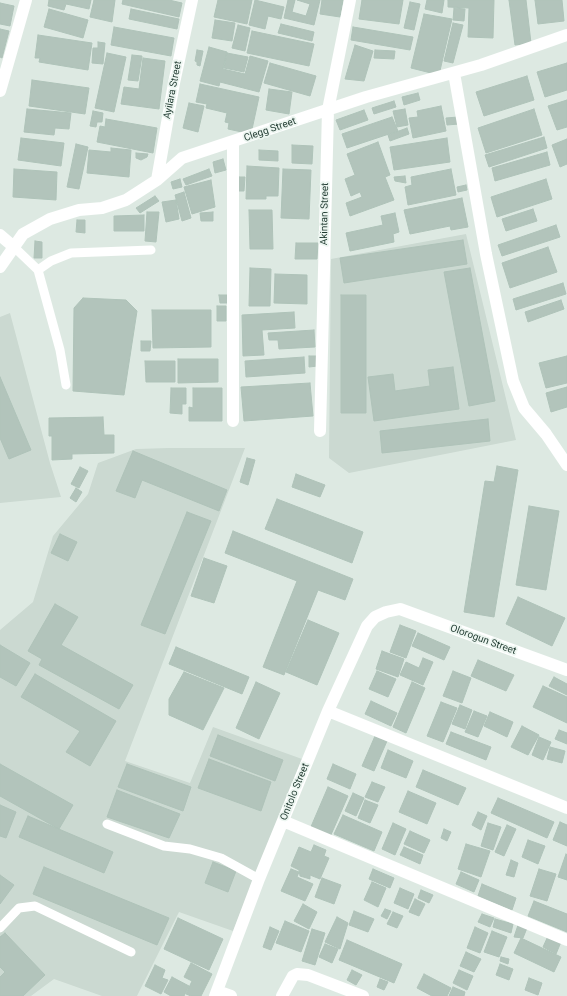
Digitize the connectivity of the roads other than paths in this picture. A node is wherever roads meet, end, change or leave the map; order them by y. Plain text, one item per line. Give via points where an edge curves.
1 (26, 0) edge
2 (192, 0) edge
3 (350, 0) edge
4 (567, 35) edge
5 (454, 73) junction
6 (0, 91) edge
7 (328, 110) junction
8 (233, 143) junction
9 (157, 180) junction
10 (0, 235) edge
11 (14, 246) junction
12 (151, 250) dead end
13 (0, 267) edge
14 (38, 270) junction
15 (66, 385) dead end
16 (233, 421) dead end
17 (320, 431) dead end
18 (567, 465) edge
19 (400, 609) joint
20 (567, 670) edge
21 (328, 711) junction
22 (567, 808) edge
23 (283, 821) junction
24 (107, 824) dead end
25 (259, 879) junction
26 (0, 928) edge
27 (567, 940) edge
28 (131, 952) dead end
29 (216, 994) edge
30 (231, 996) edge
31 (282, 996) edge
32 (363, 996) edge

1 - 6 street
2 - 9 street, Ayilara Street
3 - 7 street, Akintan Street
4 - 5 street, Clegg Street
5 - 7 street, Clegg Street
5 - 18 street via 486,254 513,381 524,408
7 - 8 street, Clegg Street
7 - 17 street, Akintan Street
8 - 9 street, Clegg Street via 182,158
8 - 16 street
9 - 11 street, Clegg Street via 126,200 50,218 23,234
10 - 11 street
11 - 13 street, Clegg Street
11 - 14 lane
12 - 14 lane via 71,253 51,261
14 - 15 lane via 60,350
19 - 20 street, Olorogun Street
19 - 21 street, Onitolo Street via 375,617 367,626
21 - 22 street
21 - 23 street, Onitolo Street
23 - 25 street, Onitolo Street
23 - 27 street
24 - 25 lane via 164,846 190,849 221,858
25 - 29 street, Onitolo Street
26 - 28 lane via 20,908 35,906
29 - 30 street
31 - 32 street via 296,974 308,975

